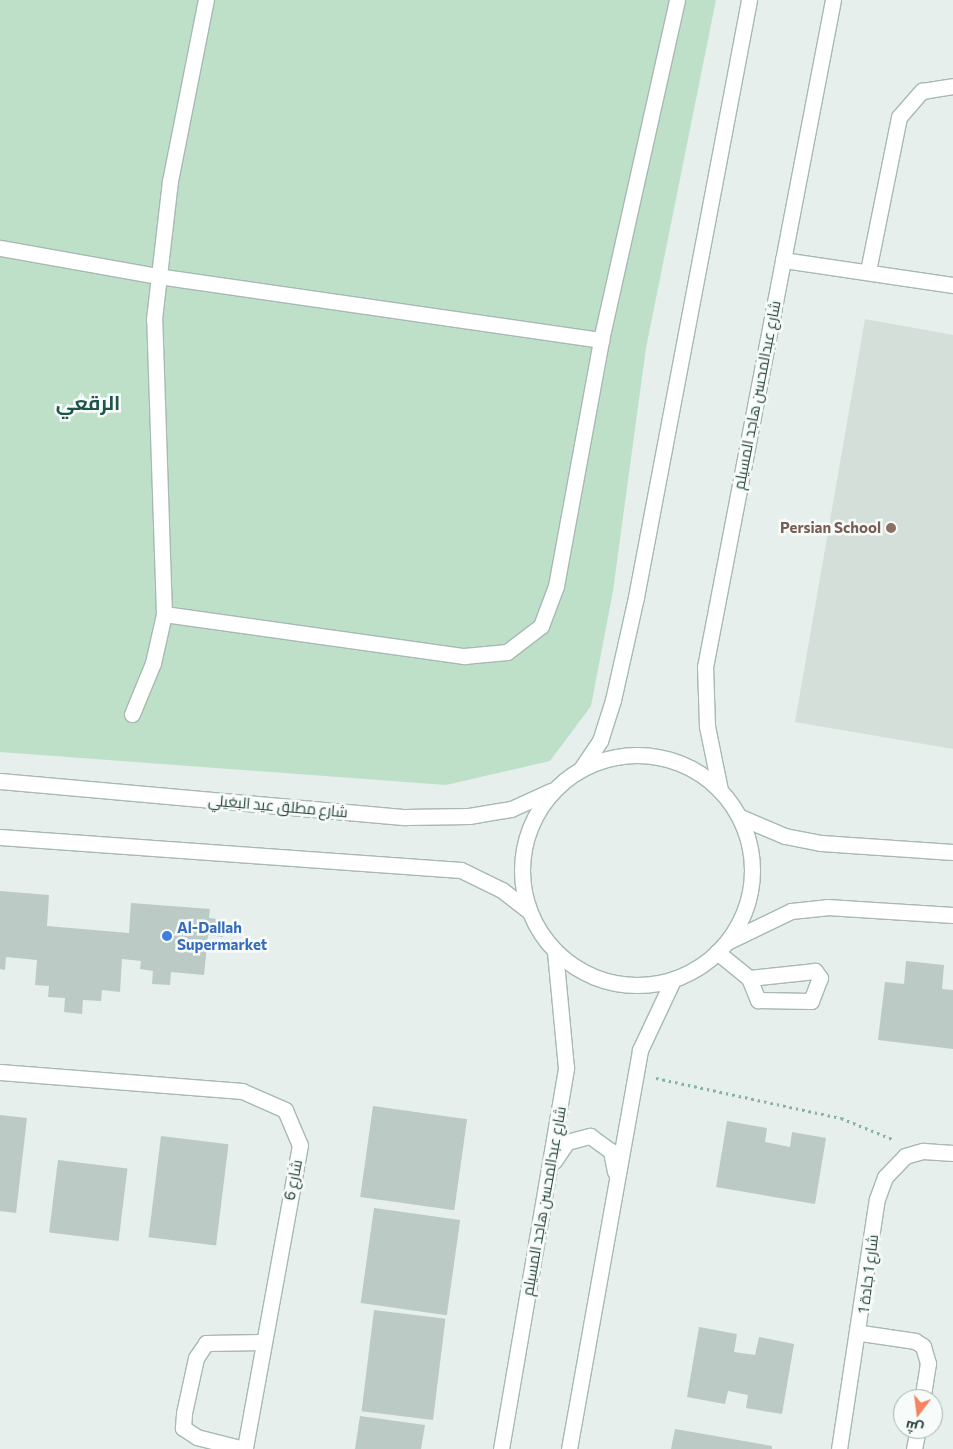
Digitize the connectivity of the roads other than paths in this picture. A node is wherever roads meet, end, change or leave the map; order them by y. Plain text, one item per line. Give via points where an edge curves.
1 (206, 0) edge
2 (677, 0) edge
3 (749, 0) edge
4 (833, 0) edge
5 (953, 86) edge
6 (0, 248) edge
7 (783, 260) junction
8 (868, 271) junction
9 (157, 276) junction
10 (953, 285) edge
11 (601, 340) junction
12 (164, 614) junction
13 (132, 714) dead end
14 (581, 769) junction
15 (0, 781) edge
16 (720, 790) junction
17 (553, 791) junction
18 (740, 817) junction
19 (0, 837) edge
20 (953, 852) edge
21 (528, 910) junction
22 (953, 915) edge
23 (722, 947) junction
24 (555, 951) junction
25 (749, 978) dead end
26 (673, 980) junction
27 (0, 1072) edge
28 (953, 1153) edge
29 (549, 1172) junction
30 (615, 1194) junction
31 (860, 1333) junction
32 (263, 1342) junction
33 (924, 1389) edge
34 (244, 1449) edge
35 (501, 1449) edge
36 (569, 1449) edge
37 (839, 1449) edge

1 - 9 street via 170,181
2 - 11 street
3 - 14 street via 636,598 613,700 600,741
4 - 7 street, شارع عبدالمحسن هاجد المسيلم
5 - 8 street via 922,91 899,117
6 - 9 street
7 - 8 street
7 - 16 street, شارع عبدالمحسن هاجد المسيلم via 705,668 707,726
8 - 10 street
9 - 11 street
9 - 12 street via 153,360
11 - 12 street via 556,586 541,626 526,641 507,652 464,656
12 - 13 street via 153,663
14 - 16 street via 616,756 654,756 690,768
14 - 17 street
15 - 17 street, شارع مطلق عيد البغيلي via 405,817 469,816 511,809
16 - 18 street
17 - 21 street via 534,817 523,847 521,879
18 - 20 street via 777,833 821,843
18 - 23 street via 751,848 752,881 745,913
19 - 21 street via 461,870 502,890
21 - 24 street
22 - 23 street via 827,907 791,911
23 - 25 street
23 - 26 street
24 - 26 street via 580,970 610,982 642,986
24 - 29 street, شارع عبدالمحسن هاجد المسيلم via 566,1068
26 - 30 street via 640,1050
27 - 32 street, شارع 6 via 242,1091 286,1110 300,1145
28 - 31 street, شارع 1 جادة 1 via 922,1151 895,1165 878,1199
29 - 30 street via 567,1142 590,1136 611,1151
29 - 35 street, شارع عبدالمحسن هاجد المسيلم
30 - 36 street
31 - 33 street via 915,1341 923,1346 928,1363
31 - 37 street, شارع 1 جادة 1
32 - 34 street, شارع 6
32 - 34 street via 206,1343 196,1358 184,1413 183,1428 197,1437

